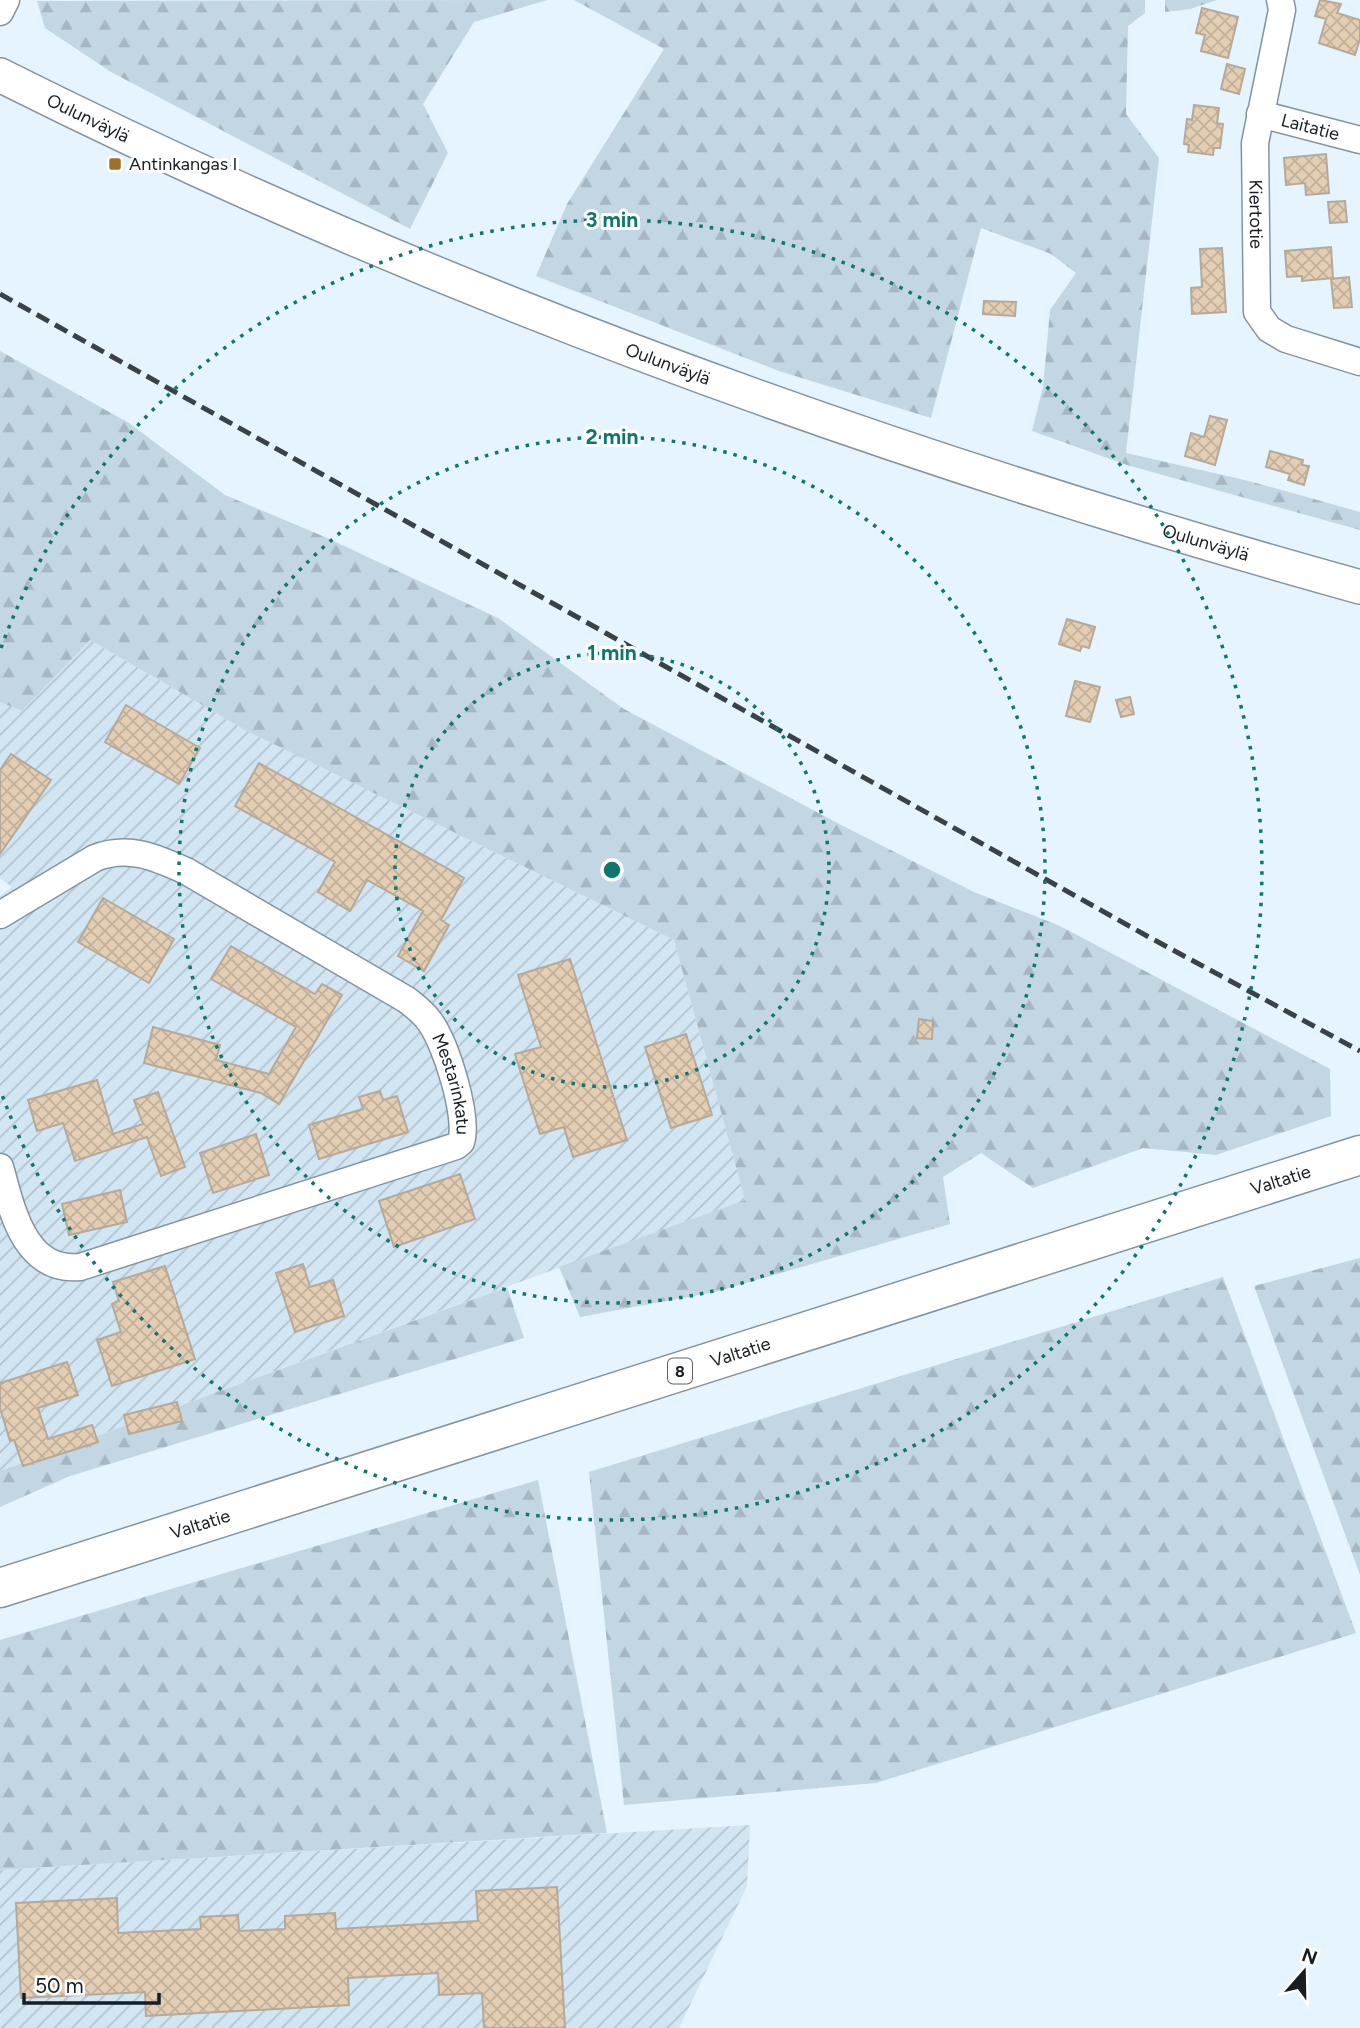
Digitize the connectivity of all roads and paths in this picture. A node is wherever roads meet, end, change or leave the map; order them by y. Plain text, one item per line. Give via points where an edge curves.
1 (6, 0) edge
2 (1280, 0) edge
3 (0, 12) edge
4 (0, 75) edge
5 (1260, 114) junction
6 (1360, 140) edge
7 (1360, 362) edge
8 (1360, 587) edge
9 (0, 915) edge
10 (1360, 1154) edge
11 (0, 1167) edge
12 (0, 1588) edge

1 - 3 street
2 - 5 street, Kiertotie via 1282,10
4 - 8 main road, Oulunväylä via 366,246 527,312 946,462
5 - 6 street, Laitatie
5 - 7 street, Kiertotie via 1254,165 1257,312 1269,328 1286,339
9 - 11 street, Mestarinkatu via 108,853 136,852 186,871 420,1010 446,1053 464,1133 456,1146 97,1263 66,1268 49,1263 32,1248 13,1212
10 - 12 highway, Valtatie / 8

